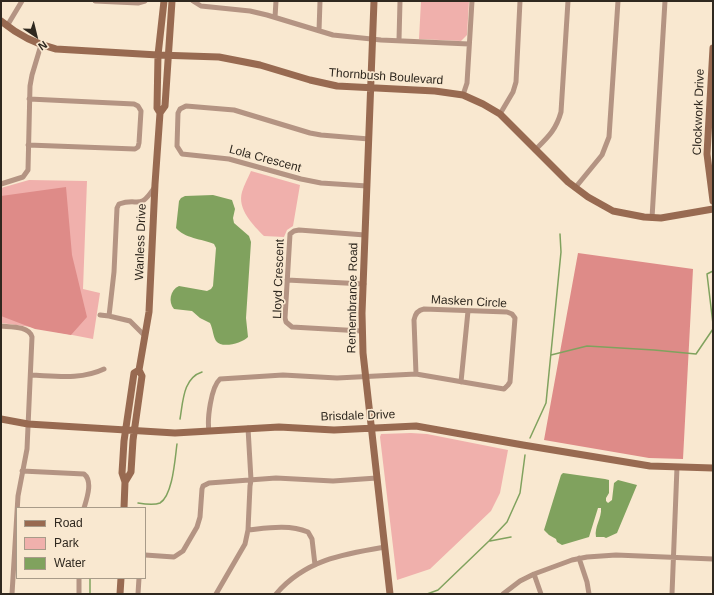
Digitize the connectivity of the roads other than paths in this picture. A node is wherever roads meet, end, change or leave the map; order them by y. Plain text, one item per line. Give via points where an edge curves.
1 (22, 1) edge
2 (95, 1) edge
3 (145, 1) edge
4 (164, 1) edge
5 (172, 1) edge
6 (193, 1) edge
7 (276, 1) edge
8 (320, 1) edge
9 (374, 1) edge
10 (400, 1) edge
11 (472, 1) edge
12 (520, 1) edge
13 (568, 1) edge
14 (618, 1) edge
15 (665, 1) edge
16 (275, 17) junction
17 (4, 23) edge
18 (319, 31) junction
19 (372, 39) junction
20 (399, 40) junction
21 (469, 44) junction
22 (42, 45) junction
23 (713, 48) edge
24 (158, 55) junction
25 (168, 55) junction
26 (370, 87) junction
27 (463, 95) junction
28 (29, 99) junction
29 (160, 113) junction
30 (500, 114) junction
31 (369, 139) junction
32 (28, 145) junction
33 (535, 150) junction
34 (710, 154) edge
35 (1, 184) edge
36 (367, 186) junction
37 (155, 187) junction
38 (575, 188) junction
39 (713, 201) edge
40 (713, 209) edge
41 (652, 218) junction
42 (365, 235) junction
43 (287, 280) junction
44 (364, 284) junction
45 (468, 311) junction
46 (100, 315) dead end
47 (109, 316) junction
48 (1, 326) edge
49 (362, 331) junction
50 (145, 336) junction
51 (104, 369) dead end
52 (139, 370) junction
53 (416, 374) junction
54 (31, 375) junction
55 (365, 376) junction
56 (461, 382) junction
57 (1, 419) edge
58 (28, 424) junction
59 (248, 428) junction
60 (371, 428) junction
61 (126, 430) junction
62 (134, 430) junction
63 (209, 431) junction
64 (677, 467) junction
65 (713, 468) edge
66 (22, 470) junction
67 (377, 478) junction
68 (252, 480) junction
69 (125, 482) junction
70 (17, 507) edge
71 (84, 507) edge
72 (124, 507) edge
73 (248, 530) junction
74 (385, 547) junction
75 (146, 554) edge
76 (674, 557) junction
77 (579, 558) junction
78 (713, 559) edge
79 (16, 560) edge
80 (315, 565) junction
81 (534, 574) junction
82 (79, 579) edge
83 (121, 579) edge
84 (138, 579) edge
85 (12, 594) edge
86 (79, 594) edge
87 (120, 594) edge
88 (138, 594) edge
89 (216, 594) edge
90 (276, 594) edge
91 (390, 594) edge
92 (503, 594) edge
93 (541, 594) edge
94 (589, 594) edge
95 (672, 594) edge

1 - 17 street
2 - 3 street
4 - 24 street, Wanless Drive
5 - 25 street, Wanless Drive
6 - 16 street via 201,6 250,11
7 - 16 street
8 - 18 street
9 - 19 street, Remembrance Road
10 - 20 street
11 - 21 street
12 - 30 street via 516,82
13 - 33 street via 561,112 555,128
14 - 38 street via 609,137 602,155
15 - 41 street
16 - 18 street
17 - 22 street, Thornbush Boulevard via 23,37
18 - 19 street
19 - 20 street
19 - 26 street, Remembrance Road
20 - 21 street
21 - 27 street
22 - 24 street, Thornbush Boulevard via 60,49
22 - 28 street via 32,75
23 - 34 street, Clockwork Drive
24 - 25 street, Thornbush Boulevard
24 - 29 street, Wanless Drive via 157,108
25 - 26 street, Thornbush Boulevard via 219,57 260,65 337,86
25 - 29 street, Wanless Drive via 165,106
26 - 27 street, Thornbush Boulevard
26 - 31 street, Remembrance Road
27 - 30 street, Thornbush Boulevard
28 - 32 street
28 - 32 street via 134,104 140,109 141,114 139,143 135,149
29 - 37 street, Wanless Drive
30 - 33 street, Thornbush Boulevard
31 - 36 street, Remembrance Road
31 - 36 street, Lola Crescent via 310,133 234,110 186,106 178,113 177,146 182,154 229,159 301,180
32 - 35 street via 26,174 17,180
33 - 38 street, Thornbush Boulevard
34 - 39 street, Clockwork Drive
36 - 42 street, Remembrance Road
37 - 47 street via 144,200 123,202 117,208
37 - 50 street, Wanless Drive via 149,312
38 - 41 street, Thornbush Boulevard via 613,211
40 - 41 street, Thornbush Boulevard
42 - 43 street, Lloyd Crescent via 294,231 289,238
42 - 44 street, Remembrance Road
43 - 44 street
43 - 49 street, Lloyd Crescent via 285,318 292,328
44 - 49 street, Remembrance Road
45 - 53 street, Masken Circle via 421,310 416,313
45 - 56 street
45 - 56 street, Masken Circle via 507,312 516,320 508,385 504,389
46 - 47 street
47 - 50 street via 130,321
48 - 54 street via 25,330 31,334
49 - 55 street, Remembrance Road
50 - 52 street, Wanless Drive
51 - 54 street via 74,377
52 - 61 street, Wanless Drive via 134,373
52 - 62 street, Wanless Drive via 142,376
53 - 55 street, Masken Circle
53 - 56 street, Masken Circle
54 - 58 street
55 - 60 street, Remembrance Road
55 - 63 street, Masken Circle via 220,379 208,412
57 - 58 street, Brisdale Drive
58 - 61 street, Brisdale Drive
58 - 66 street via 27,449
59 - 60 street, Brisdale Drive
59 - 63 street, Brisdale Drive
59 - 68 street
60 - 64 street, Brisdale Drive via 416,426 650,466
60 - 67 street, Remembrance Road
61 - 62 street, Brisdale Drive
61 - 69 street, Wanless Drive via 122,472
62 - 63 street, Brisdale Drive
62 - 69 street, Wanless Drive via 131,472
64 - 65 street, Brisdale Drive
64 - 76 street
66 - 70 street
66 - 71 street via 84,474 89,482
67 - 68 street via 333,481 285,478
67 - 74 street, Remembrance Road
68 - 73 street
68 - 75 street via 206,484 201,492 197,527 183,551 174,557
69 - 72 street, Wanless Drive
73 - 80 street via 287,528 308,532 312,539
73 - 89 street via 245,544
74 - 80 street via 342,554
74 - 91 street, Remembrance Road
76 - 77 street via 616,555
76 - 78 street
76 - 95 street
77 - 81 street
77 - 94 street
79 - 85 street
80 - 90 street via 291,580
81 - 92 street
81 - 93 street
82 - 86 street
83 - 87 street
84 - 88 street

